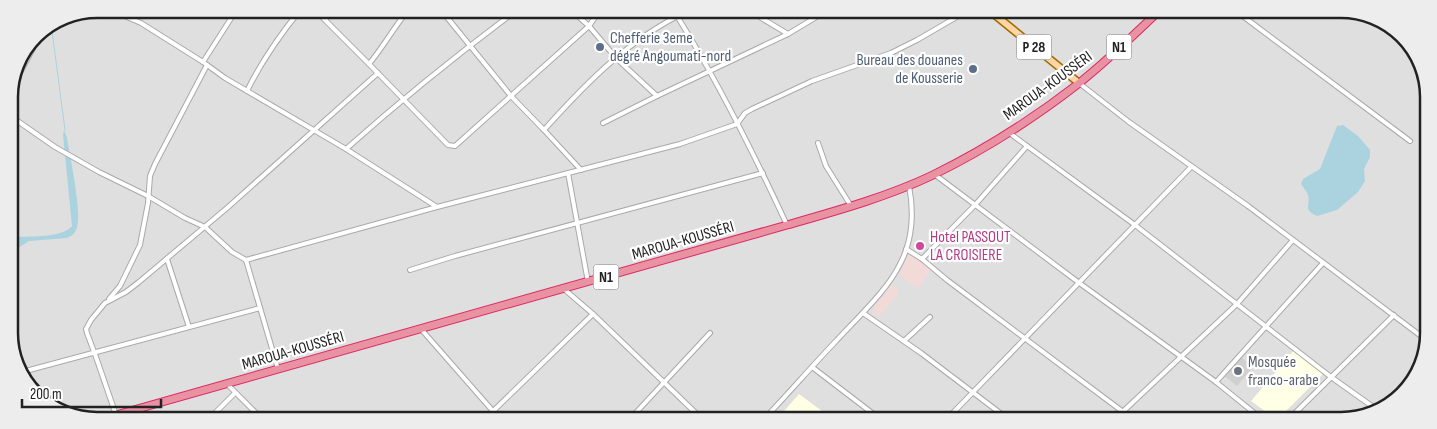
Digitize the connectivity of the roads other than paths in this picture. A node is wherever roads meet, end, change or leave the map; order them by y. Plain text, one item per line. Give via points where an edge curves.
1 (127, 17) edge
2 (231, 17) edge
3 (294, 17) edge
4 (322, 17) edge
5 (327, 17) edge
6 (403, 17) edge
7 (447, 17) edge
8 (507, 17) edge
9 (579, 17) edge
10 (595, 17) edge
11 (675, 17) edge
12 (678, 17) edge
13 (760, 17) edge
14 (816, 17) edge
15 (957, 17) edge
16 (997, 17) edge
17 (1153, 17) edge
18 (1244, 17) edge
19 (504, 19) joint
20 (325, 20) junction
21 (589, 26) junction
22 (788, 34) junction
23 (470, 45) junction
24 (616, 58) junction
25 (205, 64) junction
26 (369, 64) junction
27 (710, 71) junction
28 (378, 73) junction
29 (1079, 83) junction
30 (247, 91) junction
31 (511, 96) junction
32 (657, 96) junction
33 (402, 99) junction
34 (18, 121) edge
35 (603, 123) dead end
36 (736, 124) junction
37 (544, 130) junction
38 (313, 131) junction
39 (1008, 132) junction
40 (1410, 141) dead end
41 (818, 143) dead end
42 (1027, 146) junction
43 (346, 150) junction
44 (1190, 167) junction
45 (581, 170) junction
46 (568, 173) junction
47 (763, 173) junction
48 (934, 174) junction
49 (909, 186) junction
50 (148, 196) junction
51 (975, 205) junction
52 (851, 206) junction
53 (437, 207) junction
54 (576, 222) junction
55 (787, 225) junction
56 (1135, 225) junction
57 (205, 227) junction
58 (1294, 240) junction
59 (906, 249) junction
60 (167, 258) junction
61 (922, 259) junction
62 (246, 260) junction
63 (1323, 262) junction
64 (410, 270) dead end
65 (588, 282) junction
66 (1078, 282) junction
67 (564, 289) junction
68 (105, 303) junction
69 (1237, 304) junction
70 (260, 308) junction
71 (863, 313) junction
72 (593, 314) junction
73 (1394, 315) junction
74 (930, 317) dead end
75 (1267, 326) junction
76 (189, 327) junction
77 (421, 329) junction
78 (710, 333) dead end
79 (1420, 335) edge
80 (1026, 339) junction
81 (904, 341) junction
82 (94, 352) junction
83 (1181, 356) junction
84 (812, 367) junction
85 (278, 369) junction
86 (28, 370) edge
87 (1331, 377) junction
88 (1216, 382) junction
89 (665, 383) junction
90 (227, 384) junction
91 (235, 393) junction
92 (972, 393) junction
93 (1371, 406) edge
94 (771, 411) edge
95 (870, 411) edge
96 (954, 411) edge
97 (997, 411) edge
98 (1123, 411) joint
99 (1252, 411) edge
100 (1297, 411) edge
101 (112, 412) edge
102 (127, 412) edge
103 (216, 412) edge
104 (255, 412) edge
105 (493, 412) joint
106 (636, 412) edge
107 (694, 412) edge

1 - 25 street
2 - 25 street
3 - 30 street via 260,64
4 - 20 street
5 - 20 street
6 - 26 street
7 - 23 street
8 - 19 street
9 - 21 street
10 - 21 street
11 - 24 street via 646,34
12 - 27 street
13 - 22 street
14 - 22 street
15 - 36 street via 891,53 812,81 752,109
16 - 29 main road, P 28
17 - 29 highway, MAROUA-KOUSSÉRI / N1
18 - 40 street
19 - 23 street
20 - 26 street
21 - 24 street
21 - 31 street
22 - 27 street
23 - 31 street
23 - 33 street
24 - 32 street
24 - 37 street via 580,90
25 - 30 street
25 - 50 street via 155,164
26 - 28 street
27 - 32 street
27 - 36 street
28 - 33 street
28 - 38 street
29 - 39 highway, MAROUA-KOUSSÉRI / N1
29 - 44 street
30 - 38 street
31 - 33 street via 455,146 448,145
31 - 37 street
32 - 35 street
33 - 43 street
34 - 50 street via 55,147
36 - 45 street via 680,144
36 - 47 street
37 - 45 street
38 - 43 street
38 - 57 street
39 - 42 street
39 - 48 highway, MAROUA-KOUSSÉRI / N1
41 - 52 street via 826,166
42 - 51 street
42 - 56 street
43 - 53 street
44 - 56 street
44 - 58 street
45 - 46 street
46 - 53 street
46 - 54 street
47 - 54 street
47 - 55 street
48 - 49 highway, MAROUA-KOUSSÉRI / N1
48 - 51 street
49 - 52 highway, MAROUA-KOUSSÉRI / N1
49 - 59 street via 912,220
50 - 57 street
50 - 68 street via 138,251 120,286
51 - 61 street
51 - 66 street
52 - 55 highway, MAROUA-KOUSSÉRI / N1
53 - 62 street
54 - 64 street
54 - 65 street
55 - 65 highway, MAROUA-KOUSSÉRI / N1
56 - 66 street
56 - 69 street
57 - 60 street
57 - 62 street via 232,252
58 - 63 street
58 - 69 street
59 - 61 street
59 - 71 street via 892,278
60 - 68 street via 126,292
60 - 76 street
61 - 80 street
62 - 70 street
63 - 73 street
63 - 75 street
65 - 67 highway, MAROUA-KOUSSÉRI / N1
66 - 80 street
66 - 83 street
67 - 72 street
67 - 77 highway, MAROUA-KOUSSÉRI / N1
68 - 82 street via 86,329
69 - 75 street
69 - 83 street
70 - 76 street
70 - 85 street
71 - 81 street
71 - 84 street
72 - 89 street
72 - 105 street
73 - 79 street
73 - 87 street
74 - 81 street
75 - 87 street
75 - 88 street
76 - 82 street
77 - 85 highway, MAROUA-KOUSSÉRI / N1
77 - 105 street
78 - 89 street
80 - 92 street
80 - 98 street
81 - 92 street
82 - 86 street
82 - 101 street
83 - 88 street
83 - 98 street
84 - 94 street
84 - 95 street
85 - 90 highway, MAROUA-KOUSSÉRI / N1
87 - 93 street
87 - 100 street
88 - 99 street
89 - 106 street
89 - 107 street
90 - 91 street
90 - 102 highway, MAROUA-KOUSSÉRI / N1
91 - 103 street
91 - 104 street
92 - 96 street
92 - 97 street

